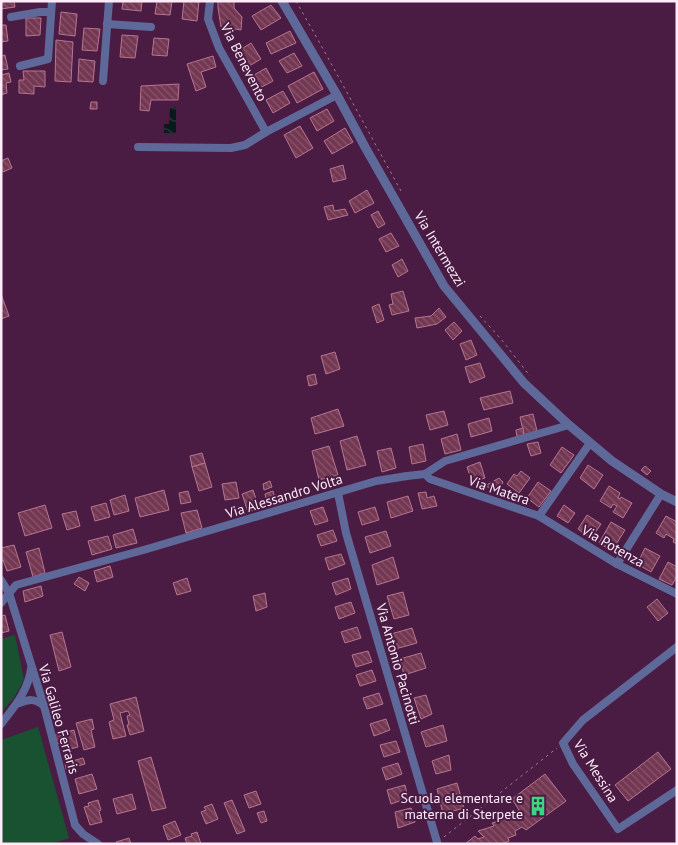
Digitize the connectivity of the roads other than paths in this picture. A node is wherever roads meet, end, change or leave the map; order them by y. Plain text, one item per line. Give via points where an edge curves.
1 (52, 1) edge
2 (109, 1) edge
3 (210, 1) edge
4 (283, 1) edge
5 (51, 12) junction
6 (11, 17) dead end
7 (107, 24) junction
8 (151, 27) dead end
9 (20, 66) dead end
10 (103, 81) dead end
11 (337, 95) junction
12 (266, 132) junction
13 (138, 147) dead end
14 (568, 425) junction
15 (590, 443) junction
16 (425, 474) junction
17 (338, 493) junction
18 (661, 494) junction
19 (677, 502) edge
20 (539, 516) junction
21 (617, 564) junction
22 (1, 580) edge
23 (9, 593) junction
24 (677, 594) edge
25 (1, 603) edge
26 (677, 647) edge
27 (32, 667) junction
28 (25, 691) junction
29 (39, 691) junction
30 (32, 700) junction
31 (17, 704) junction
32 (44, 706) junction
33 (1, 724) edge
34 (677, 790) edge
35 (437, 842) road end
36 (98, 844) edge

1 - 5 street
2 - 7 street
3 - 12 street, Via Benevento via 208,19 218,48
4 - 11 street, Via Intermezzi
5 - 6 street
5 - 9 street via 48,59
7 - 8 street
7 - 10 street
11 - 12 street
11 - 14 street, Via Intermezzi via 444,286 524,383
12 - 13 street via 245,145 231,148
14 - 15 street, Via Intermezzi
14 - 16 street, Via Alessandro Volta via 445,461
15 - 18 street, Via Intermezzi
15 - 20 street, Via Matera
16 - 17 street, Via Alessandro Volta via 376,481
16 - 20 street, Via Matera via 430,479
17 - 23 street, Via Alessandro Volta via 16,585
17 - 35 street, Via Antonio Pacinotti via 346,533
18 - 19 street, Via Intermezzi
18 - 21 street
20 - 21 street, Via Potenza
21 - 24 street, Via Potenza
22 - 23 street
23 - 25 street, Via Alessandro Volta
23 - 27 street, Via Galileo Ferraris
26 - 34 street, Via Messina via 583,720 563,743 573,764 618,829
27 - 28 street
27 - 29 street, Via Galileo Ferraris
28 - 29 street
28 - 31 street
29 - 30 street
29 - 32 street, Via Galileo Ferraris
30 - 31 street
30 - 32 street
31 - 33 street
32 - 36 street, Via Galileo Ferraris via 75,825

